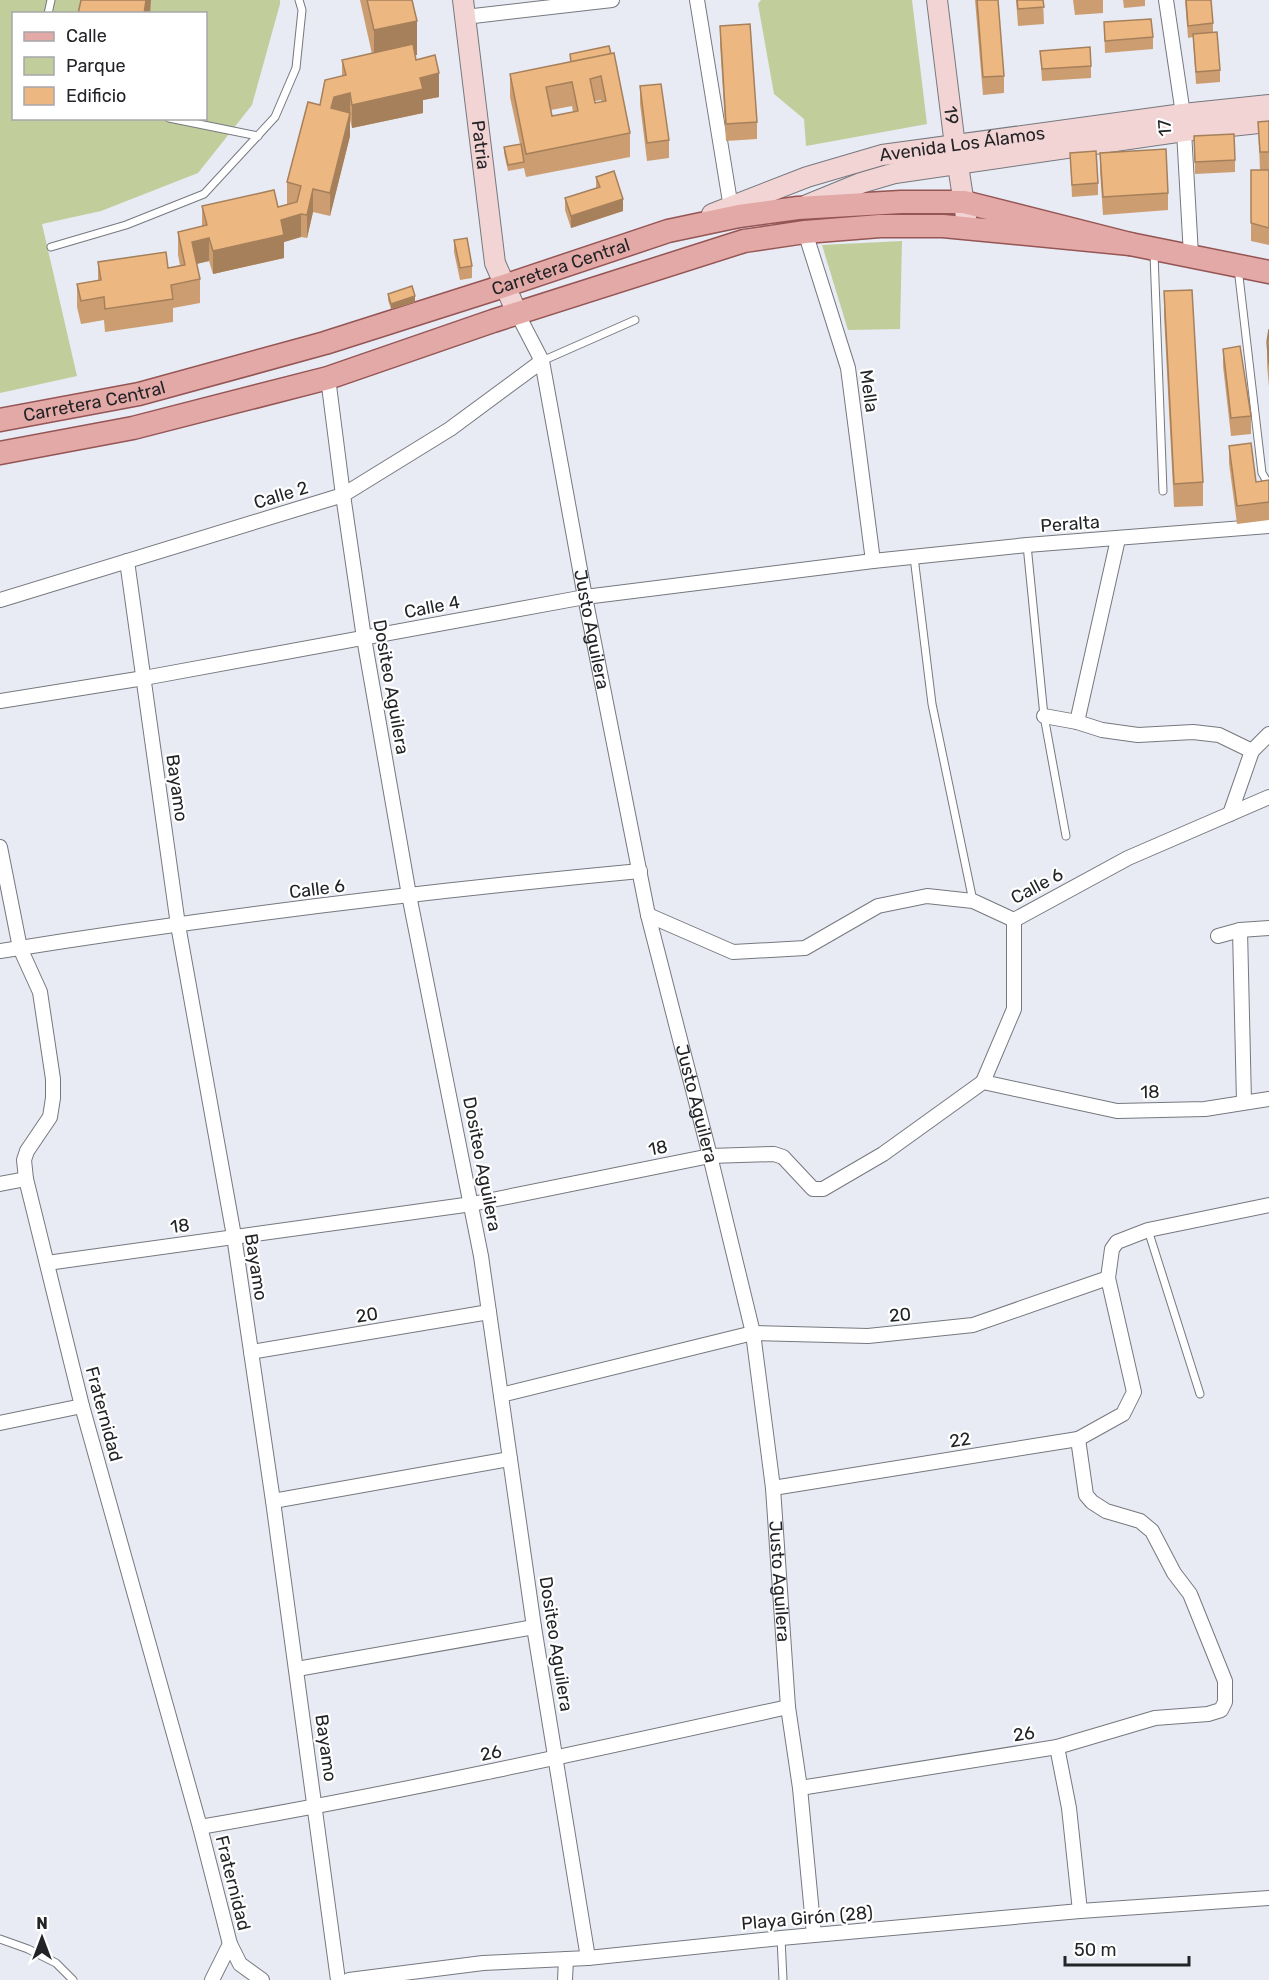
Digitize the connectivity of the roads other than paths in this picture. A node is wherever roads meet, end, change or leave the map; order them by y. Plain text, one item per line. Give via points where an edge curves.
1 (300, 0) edge
2 (612, 0) edge
3 (697, 0) edge
4 (937, 0) edge
5 (1166, 0) edge
6 (592, 1) edge
7 (464, 8) edge
8 (1269, 105) edge
9 (179, 120) edge
10 (1269, 122) edge
11 (1183, 123) junction
12 (258, 136) junction
13 (956, 155) junction
14 (964, 202) junction
15 (730, 208) junction
16 (798, 208) junction
17 (968, 228) junction
18 (668, 231) junction
19 (805, 232) junction
20 (744, 241) junction
21 (1130, 244) junction
22 (51, 247) dead end
23 (1154, 248) junction
24 (1191, 255) junction
25 (1238, 266) junction
26 (1269, 272) edge
27 (504, 286) junction
28 (517, 313) junction
29 (635, 320) dead end
30 (542, 361) junction
31 (328, 378) junction
32 (0, 420) edge
33 (0, 453) edge
34 (1269, 484) edge
35 (1163, 491) dead end
36 (343, 495) junction
37 (1269, 526) edge
38 (1118, 539) junction
39 (1027, 545) junction
40 (914, 557) junction
41 (127, 561) junction
42 (873, 561) junction
43 (585, 597) junction
44 (0, 600) edge
45 (364, 638) junction
46 (144, 678) junction
47 (0, 701) edge
48 (1044, 716) junction
49 (1077, 722) junction
50 (1269, 734) edge
51 (1252, 751) junction
52 (1269, 797) edge
53 (1230, 814) junction
54 (1066, 836) dead end
55 (0, 847) edge
56 (640, 871) junction
57 (409, 895) junction
58 (973, 902) junction
59 (648, 915) junction
60 (1014, 920) junction
61 (178, 925) junction
62 (1269, 928) edge
63 (1240, 930) junction
64 (1218, 936) dead end
65 (20, 948) junction
66 (0, 951) edge
67 (983, 1082) junction
68 (1269, 1099) edge
69 (1244, 1102) junction
70 (710, 1156) junction
71 (26, 1179) junction
72 (0, 1184) edge
73 (472, 1204) junction
74 (1269, 1205) edge
75 (1148, 1230) junction
76 (234, 1236) junction
77 (47, 1263) junction
78 (1108, 1278) junction
79 (489, 1312) junction
80 (753, 1333) junction
81 (251, 1352) junction
82 (1200, 1394) dead end
83 (501, 1395) junction
84 (82, 1406) junction
85 (0, 1423) edge
86 (1078, 1439) junction
87 (510, 1459) junction
88 (772, 1488) junction
89 (273, 1501) junction
90 (534, 1627) junction
91 (297, 1669) junction
92 (788, 1707) junction
93 (1057, 1747) junction
94 (556, 1758) junction
95 (800, 1788) junction
96 (315, 1807) junction
97 (200, 1827) junction
98 (1269, 1898) edge
99 (1080, 1911) junction
100 (814, 1935) junction
101 (781, 1938) junction
102 (0, 1939) edge
103 (230, 1944) junction
104 (566, 1959) junction
105 (588, 1959) junction
106 (73, 1980) edge
107 (212, 1980) edge
108 (262, 1980) edge
109 (338, 1980) edge
110 (349, 1980) edge
111 (565, 1980) edge
112 (783, 1980) edge

1 - 12 lane via 296,68 275,117
2 - 6 street
3 - 15 street
4 - 13 main road, 19
5 - 11 street, 17
6 - 7 street
7 - 27 main road, Patria via 495,263
8 - 11 main road, Avenida Los Álamos
9 - 12 lane
10 - 11 main road, Avenida Los Álamos
11 - 13 main road, Avenida Los Álamos
11 - 24 street, 17
12 - 22 lane via 204,194 126,225
13 - 14 main road, 19
13 - 15 main road, Avenida Los Álamos via 882,155 807,177
13 - 16 main road, Avenida Los Álamos via 861,183
14 - 16 main road, Carretera Central
14 - 17 main road, 19
14 - 21 main road, Carretera Central
15 - 18 main road, Avenida Los Álamos
16 - 18 main road, Carretera Central
16 - 20 main road
17 - 19 main road, Carretera Central via 880,226
17 - 21 main road, Carretera Central
18 - 27 main road, Carretera Central
19 - 20 main road, Carretera Central
19 - 42 street, Mella via 848,369
20 - 28 main road, Carretera Central
21 - 23 main road, Carretera Central
23 - 24 main road, Carretera Central
23 - 35 lane
24 - 25 main road, Carretera Central
25 - 26 main road, Carretera Central
25 - 34 lane via 1262,473
27 - 28 main road, Justo Aguilera
27 - 32 main road, Carretera Central via 325,343 139,394
28 - 30 street, Justo Aguilera
28 - 31 main road, Carretera Central
29 - 30 lane
30 - 36 street, Calle 2 via 450,429
30 - 43 street, Justo Aguilera
31 - 33 main road, Carretera Central via 133,428
31 - 36 street, Dositeo Aguilera
36 - 41 street, Calle 2
36 - 45 street, Dositeo Aguilera
37 - 38 street, Peralta
38 - 39 street, Peralta
38 - 49 street
39 - 40 street, Peralta
39 - 48 lane
40 - 42 street, Peralta
40 - 58 lane via 932,705
41 - 44 street, Calle 2
41 - 46 street, Bayamo
42 - 43 street, Calle 4
43 - 45 street, Calle 4
43 - 56 street, Justo Aguilera
45 - 46 street, Calle 4
45 - 57 street, Dositeo Aguilera
46 - 47 street, Calle 4
46 - 61 street, Bayamo
48 - 49 street
48 - 54 lane
49 - 51 street via 1138,735 1220,735
50 - 51 street
51 - 53 street
52 - 53 street, Calle 6
53 - 60 street, Calle 6 via 1128,858
55 - 65 street, Fraternidad
56 - 57 street, Calle 6
56 - 59 street, Justo Aguilera
57 - 61 street, Calle 6
57 - 73 street, Dositeo Aguilera
58 - 59 street, Calle 6 via 927,896 878,906 805,948 733,952
58 - 60 street, Calle 6
59 - 70 street, Justo Aguilera
60 - 67 street via 1014,1009
61 - 65 street, Calle 6
61 - 76 street, Bayamo
62 - 63 street
63 - 64 street
63 - 69 street
65 - 66 street, Calle 6
65 - 71 street, Fraternidad via 40,992 53,1078 50,1117 27,1151
67 - 69 street, 18 via 1117,1111 1205,1109
67 - 70 street, 18 via 883,1154 823,1189 813,1189 783,1157 774,1154
68 - 69 street, 18
70 - 73 street, 18
70 - 80 street, Justo Aguilera
71 - 72 street
71 - 77 street, Fraternidad
73 - 76 street, 18
73 - 79 street, Dositeo Aguilera
74 - 75 street
75 - 78 street via 1117,1242 1112,1249
75 - 82 lane
76 - 77 street, 18
76 - 81 street, Bayamo
77 - 84 street, Fraternidad
78 - 80 street, 20 via 973,1325 868,1336
78 - 86 street, 22 via 1134,1392 1123,1414
79 - 81 street, 20
79 - 83 street, Dositeo Aguilera
80 - 83 street, 20
80 - 88 street, Justo Aguilera
81 - 89 street, Bayamo
83 - 87 street, Dositeo Aguilera
84 - 85 street
84 - 97 street, Fraternidad
86 - 88 street, 22
86 - 93 street, 26 via 1086,1495 1106,1510 1140,1521 1152,1531 1190,1594 1225,1681 1226,1702 1221,1710 1208,1714 1155,1718
87 - 89 street
87 - 90 street, Dositeo Aguilera
88 - 92 street, Justo Aguilera
89 - 91 street, Bayamo
90 - 91 street
90 - 94 street, Dositeo Aguilera
91 - 96 street, Bayamo
92 - 94 street, 26
92 - 95 street, Justo Aguilera
93 - 95 street, 26
93 - 99 street via 1069,1808
94 - 96 street, 26
94 - 105 street, Dositeo Aguilera
95 - 100 street, Justo Aguilera
96 - 97 street, 26
96 - 109 street, Bayamo
97 - 103 street, Fraternidad
98 - 99 street, Playa Girón (28)
99 - 100 street, Playa Girón (28)
100 - 101 street, Playa Girón (28)
101 - 105 street, Playa Girón (28)
101 - 112 lane
102 - 106 lane via 56,1963
103 - 107 street
103 - 108 street, Fraternidad via 240,1964
104 - 105 street, Playa Girón (28)
104 - 110 street, Playa Girón (28) via 483,1963
104 - 111 street

